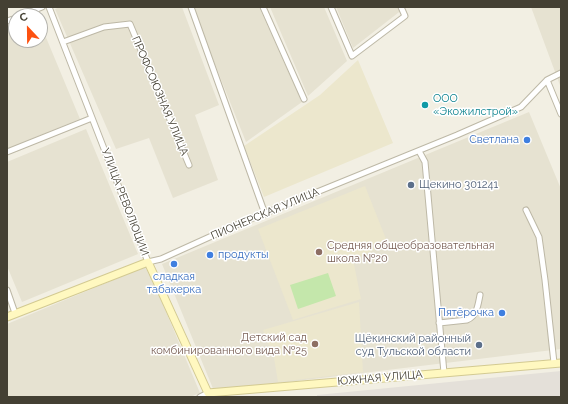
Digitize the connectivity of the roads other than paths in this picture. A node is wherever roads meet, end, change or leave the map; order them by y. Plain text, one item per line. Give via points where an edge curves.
1 (49, 7) edge
2 (191, 7) edge
3 (262, 7) edge
4 (331, 7) edge
5 (401, 7) edge
6 (63, 42) junction
7 (561, 73) edge
8 (548, 80) junction
9 (304, 99) dead end
10 (561, 114) edge
11 (92, 118) junction
12 (419, 151) junction
13 (7, 152) edge
14 (189, 165) dead end
15 (526, 210) dead end
16 (265, 214) junction
17 (148, 262) junction
18 (7, 290) edge
19 (480, 295) dead end
20 (15, 313) junction
21 (7, 317) edge
22 (439, 323) junction
23 (557, 363) edge
24 (444, 373) junction
25 (208, 393) junction
26 (200, 397) edge

1 - 6 street, УЛИЦА РЕВОЛЮЦИИ
2 - 16 street
3 - 9 street
4 - 5 street via 352,56 405,16
6 - 11 street, УЛИЦА РЕВОЛЮЦИИ
6 - 14 street, ПРОФСОЮЗНАЯ УЛИЦА via 104,27 130,24
7 - 8 street
8 - 10 street
8 - 12 street, ПИОНЕРСКАЯ УЛИЦА via 521,107
11 - 13 street
11 - 17 street, УЛИЦА РЕВОЛЮЦИИ
12 - 16 street, ПИОНЕРСКАЯ УЛИЦА
12 - 22 street via 425,162
15 - 23 street via 539,237
16 - 17 street, ПИОНЕРСКАЯ УЛИЦА via 161,259
17 - 20 street, ПИОНЕРСКАЯ УЛИЦА
17 - 25 street, УЛИЦА РЕВОЛЮЦИИ
18 - 20 street
19 - 22 street via 477,311 472,319
20 - 21 street, ПИОНЕРСКАЯ УЛИЦА
22 - 24 street
23 - 24 street, ЮЖНАЯ УЛИЦА
24 - 25 street, ЮЖНАЯ УЛИЦА
25 - 26 street, ЮЖНАЯ УЛИЦА

